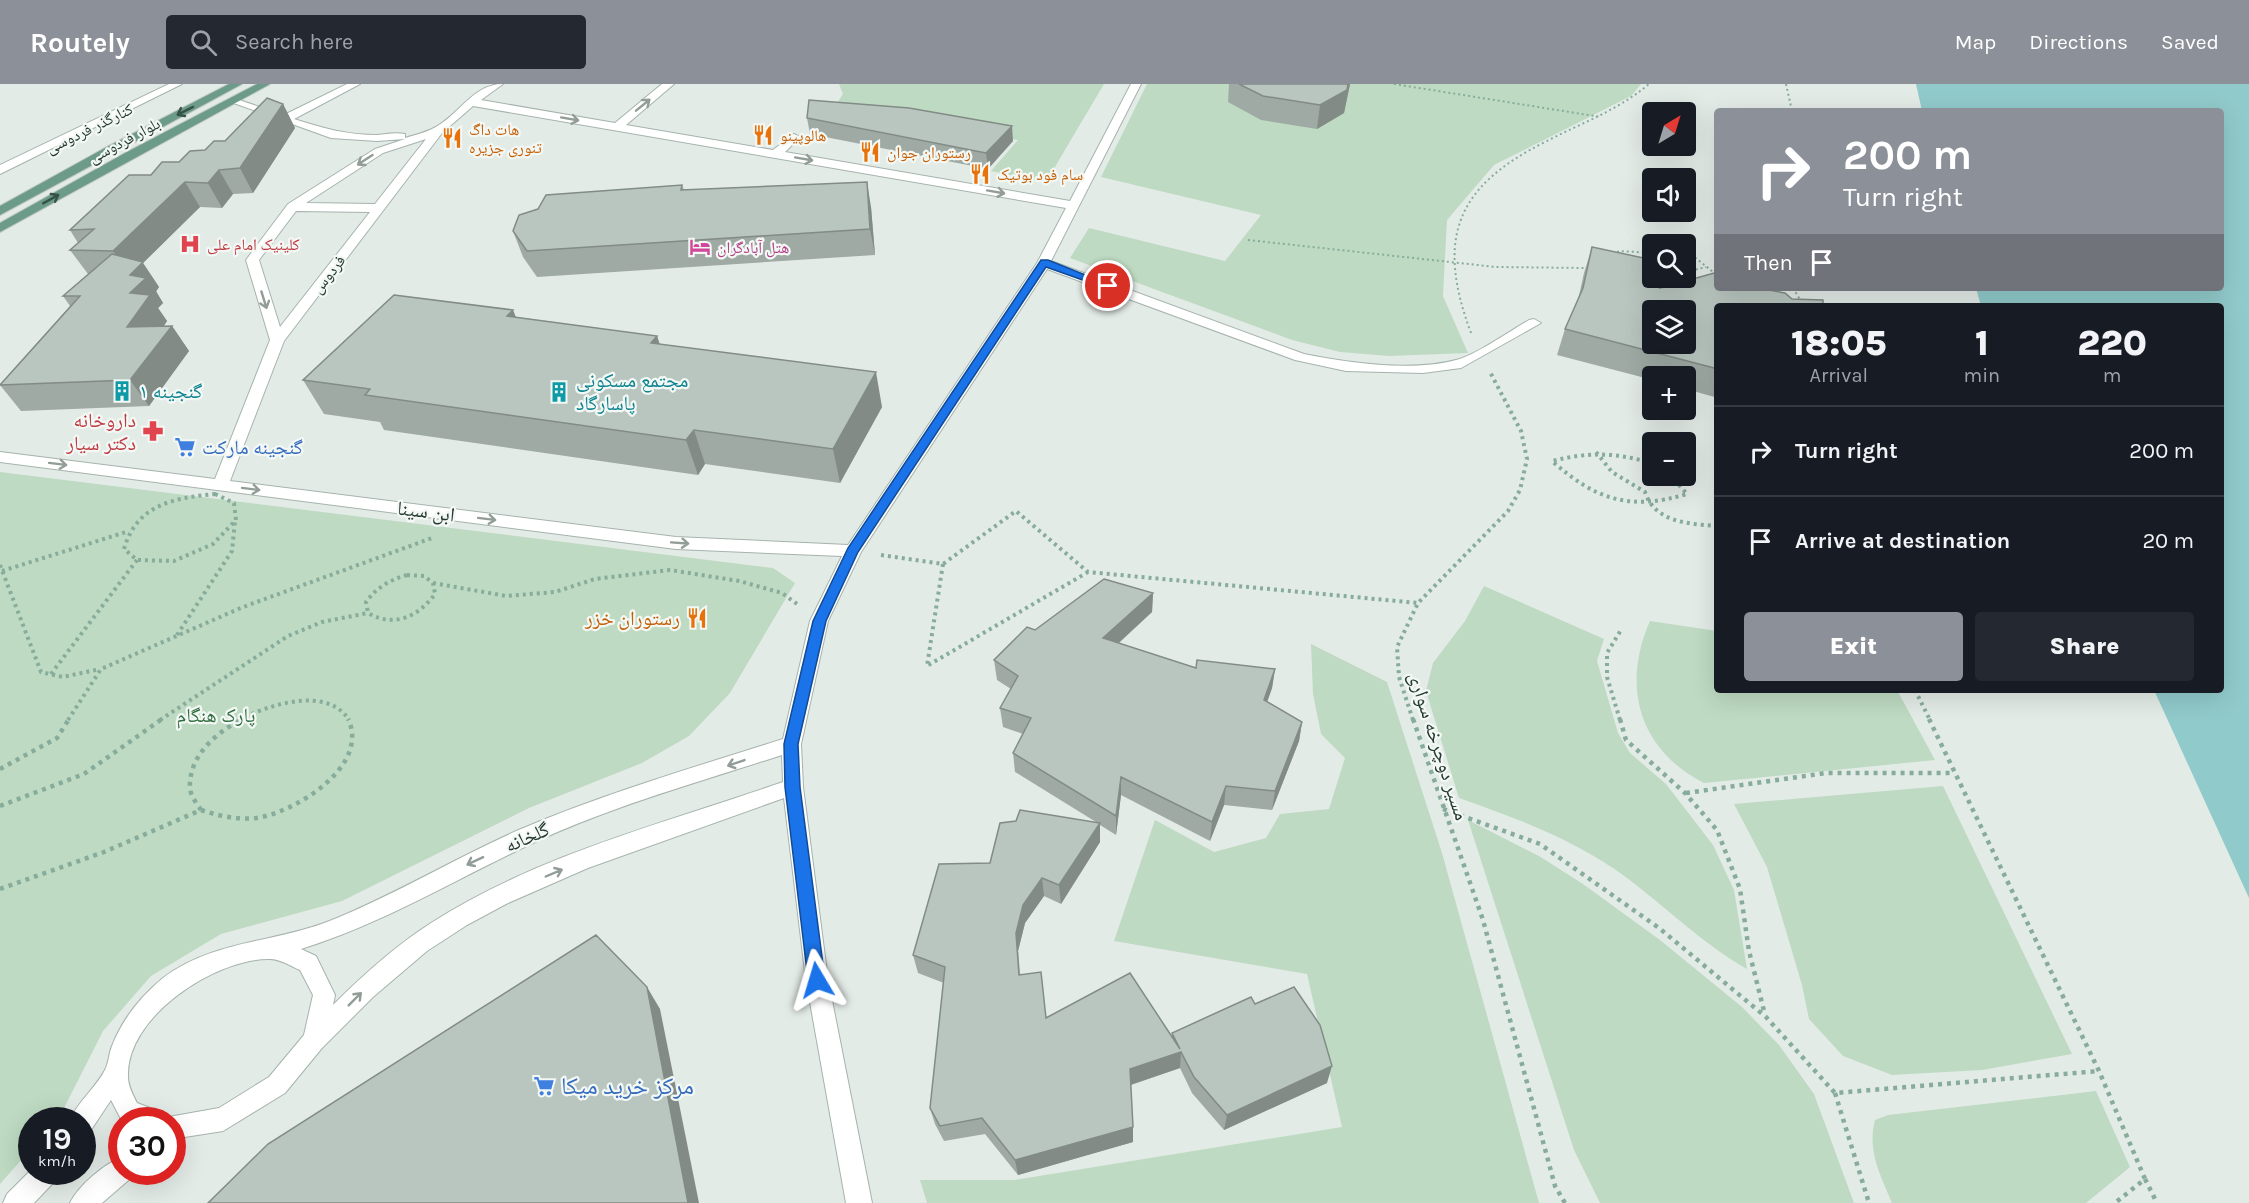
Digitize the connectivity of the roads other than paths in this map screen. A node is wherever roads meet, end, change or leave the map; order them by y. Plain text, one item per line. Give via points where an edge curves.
1 (177, 84) edge
2 (237, 84) edge
3 (265, 84) edge
4 (355, 84) edge
5 (498, 84) edge
6 (669, 84) edge
7 (1136, 84) edge
8 (233, 101) junction
9 (471, 102) junction
10 (285, 119) junction
11 (617, 127) junction
12 (438, 131) junction
13 (795, 137) dead end
14 (776, 154) junction
15 (0, 170) edge
16 (56, 179) junction
17 (0, 195) edge
18 (1072, 205) junction
19 (292, 207) junction
20 (379, 208) junction
21 (0, 211) edge
22 (0, 228) edge
23 (1044, 262) junction
24 (1534, 323) dead end
25 (277, 340) junction
26 (0, 457) edge
27 (221, 485) junction
28 (853, 551) junction
29 (791, 744) junction
30 (793, 787) junction
31 (271, 949) junction
32 (314, 1040) junction
33 (115, 1075) junction
34 (92, 1107) edge
35 (126, 1107) edge
36 (186, 1125) edge
37 (108, 1181) edge
38 (33, 1185) edge
39 (16, 1203) edge
40 (83, 1203) edge
41 (859, 1203) edge

1 - 15 street, کنارگذر فردوسی
2 -> 16 main road, بلوار فردوسی
3 - 8 main road, بلوار فردوسی
4 - 10 street
5 - 9 street, فردوس
11 -> 6 street
7 - 18 street
8 - 10 street
22 -> 8 main road, بلوار فردوسی
9 -> 11 street
9 - 12 street, فردوس
10 - 12 street via 331,135 377,138
11 - 14 street
12 -> 19 street, فردوس via 380,151
12 - 20 street, فردوس
13 - 14 street
14 -> 18 street
16 - 17 main road
16 - 21 main road, بلوار فردوسی
18 - 23 street
19 - 20 street
19 -> 25 street, فردوس via 252,260
20 - 25 street, فردوس
23 - 24 street via 1300,357 1335,364 1390,369 1461,364
23 - 28 street
25 - 27 street, فردوس
26 -> 27 street, ابن سینا
27 -> 28 street, ابن سینا via 676,543
28 - 29 street via 819,621
29 - 30 street
29 -> 31 street, گلخانه via 601,806 527,837 341,927
32 -> 30 street via 376,977 458,919 612,848
30 - 41 street via 817,980
31 - 32 street via 308,963 324,995
31 - 33 street, گلخانه via 221,957 170,986 131,1028
32 - 36 street via 277,1085 223,1119
33 - 34 street
33 - 35 street
37 - 40 street
38 - 39 street

